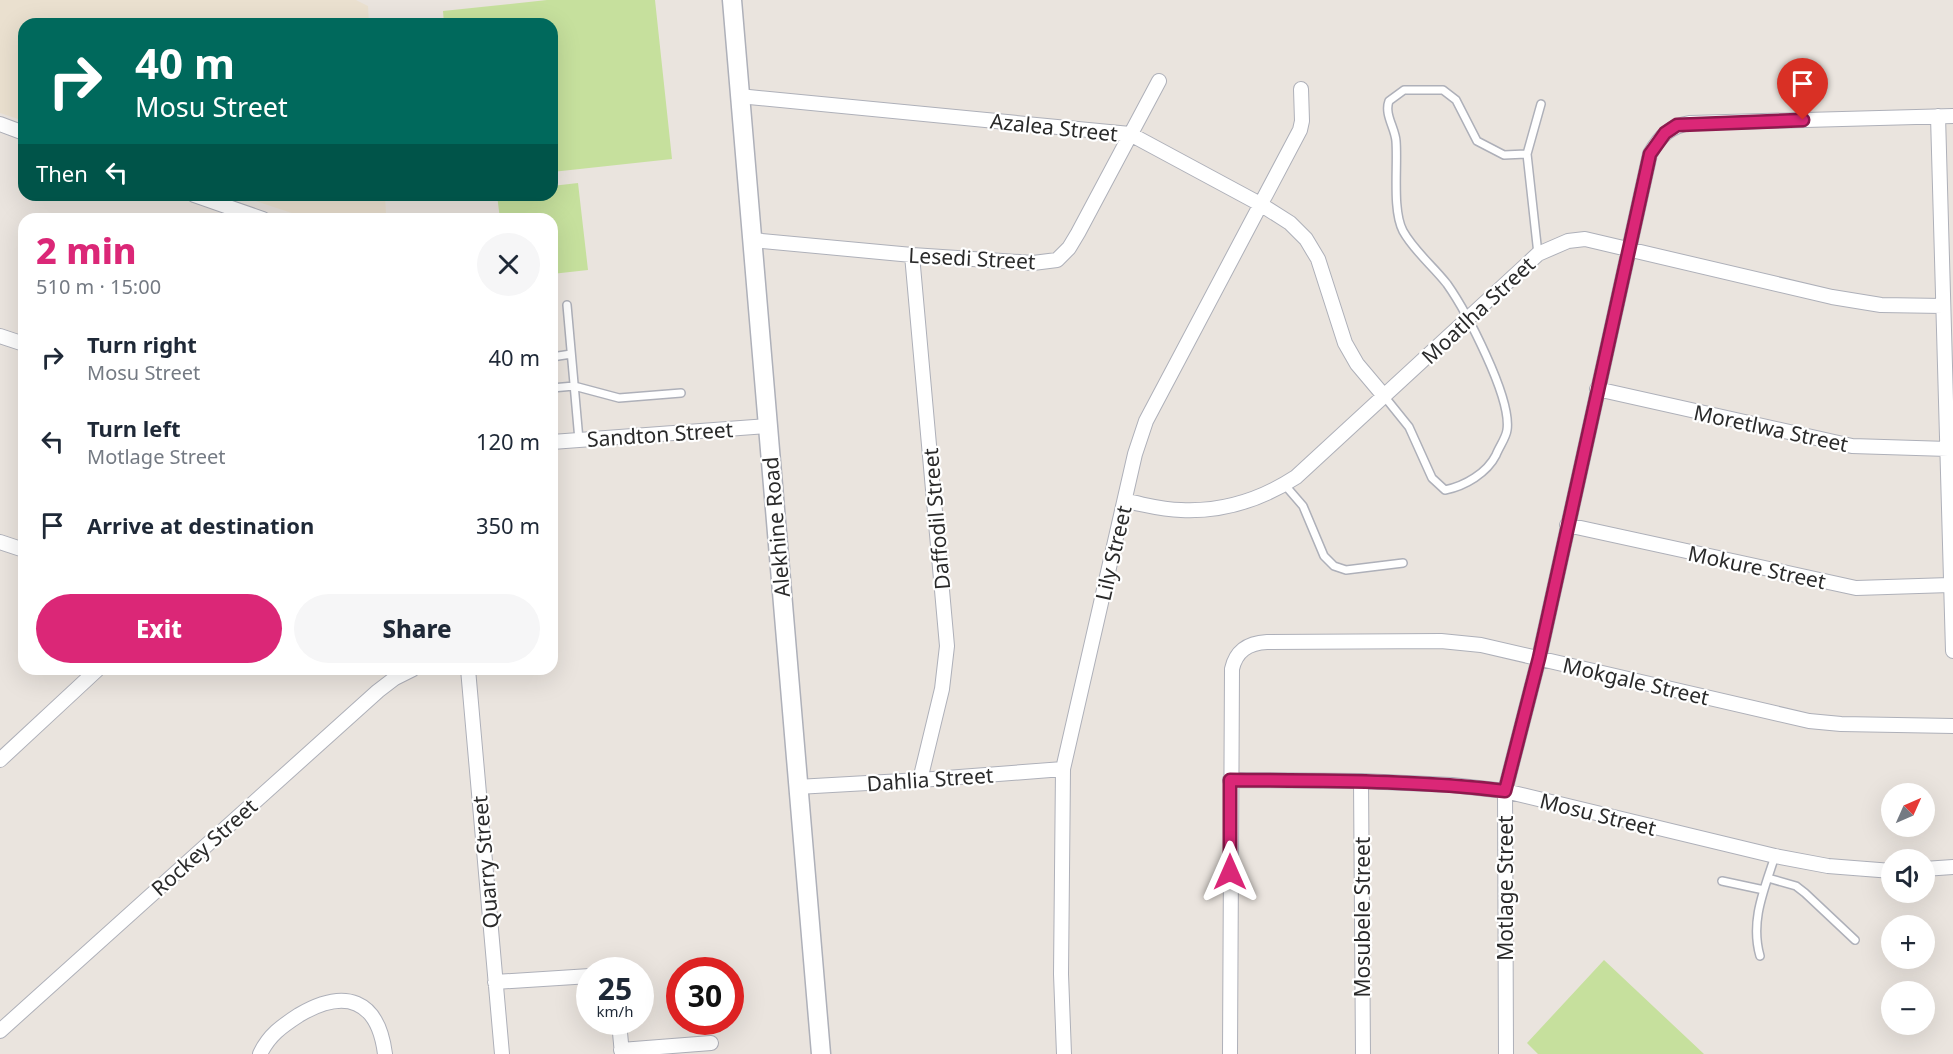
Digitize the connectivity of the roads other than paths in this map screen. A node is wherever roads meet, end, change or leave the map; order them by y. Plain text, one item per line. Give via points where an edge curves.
1 (732, 0) edge
2 (1159, 81) dead end
3 (1301, 89) dead end
4 (739, 96) junction
5 (1541, 104) dead end
6 (1938, 116) junction
7 (1953, 116) edge
8 (0, 124) edge
9 (18, 131) edge
10 (1130, 134) junction
11 (1527, 154) junction
12 (211, 201) edge
13 (1260, 204) junction
14 (246, 213) edge
15 (752, 240) junction
16 (1629, 249) junction
17 (1538, 254) junction
18 (912, 255) junction
19 (567, 305) dead end
20 (1943, 306) junction
21 (1467, 321) junction
22 (0, 336) edge
23 (18, 342) edge
24 (571, 354) junction
25 (558, 356) edge
26 (574, 386) junction
27 (558, 387) edge
28 (1597, 389) junction
29 (681, 393) dead end
30 (1384, 396) junction
31 (767, 426) junction
32 (579, 440) junction
33 (558, 442) edge
34 (1948, 449) junction
35 (1284, 484) junction
36 (1125, 501) junction
37 (1567, 525) junction
38 (0, 542) edge
39 (18, 548) edge
40 (1403, 563) dead end
41 (1950, 585) junction
42 (1953, 651) edge
43 (1539, 658) junction
44 (92, 675) edge
45 (401, 675) edge
46 (469, 675) edge
47 (1953, 726) edge
48 (0, 760) edge
49 (1063, 769) junction
50 (920, 780) junction
51 (1230, 780) junction
52 (1361, 781) junction
53 (797, 787) junction
54 (1505, 791) junction
55 (1775, 856) junction
56 (1953, 867) edge
57 (1935, 868) edge
58 (1881, 870) edge
59 (1768, 878) junction
60 (1722, 881) dead end
61 (1764, 890) junction
62 (1855, 940) dead end
63 (1760, 956) dead end
64 (576, 977) edge
65 (495, 982) junction
66 (0, 1031) edge
67 (620, 1035) edge
68 (711, 1043) dead end
69 (622, 1052) edge
70 (260, 1054) edge
71 (385, 1054) edge
72 (502, 1054) edge
73 (821, 1054) edge
74 (1064, 1054) edge
75 (1230, 1054) edge
76 (1363, 1054) edge
77 (1506, 1054) edge

1 - 4 street, Alekhine Road
2 - 10 street, Lesedi Street
3 - 13 street, Lily Street via 1299,130
4 - 10 street, Azalea Street
4 - 15 street, Alekhine Road
5 - 11 lane
6 - 7 street, Motlage Street
6 - 16 street, Motlage Street via 1677,125 1665,133 1650,154
6 - 20 street
8 - 9 street
10 - 13 street, Azalea Street
10 - 18 street, Lesedi Street via 1078,233 1057,260 1033,263
11 - 17 lane
11 - 21 lane via 1504,154 1477,141 1456,100 1443,90 1404,90 1387,106 1395,133 1398,216 1403,230 1448,285
12 - 14 street
13 - 30 street, Azalea Street via 1290,223 1306,239 1318,259 1345,343
13 - 36 street, Lily Street via 1146,421
15 - 18 street, Lesedi Street
15 - 31 street, Alekhine Road
16 - 17 street, Moatlha Street via 1585,239 1568,241
16 - 20 street, Moatlha Street via 1832,297 1881,305
16 - 28 street, Motlage Street
17 - 21 street, Moatlha Street
18 - 50 street, Daffodil Street via 947,646 942,689
19 - 24 lane
20 - 34 street
21 - 30 street, Moatlha Street
21 - 30 lane via 1492,369 1507,416 1507,432 1483,472 1456,488 1445,490 1438,485 1409,427
22 - 23 street
24 - 25 lane
24 - 26 lane
26 - 27 lane
26 - 29 lane via 619,398
26 - 32 lane
28 - 34 street, Moretlwa Street via 1852,446
28 - 37 street, Motlage Street
30 - 35 street, Moatlha Street
31 - 32 street, Sandton Street
31 - 53 street, Alekhine Road
32 - 33 street, Sandton Street
34 - 41 street
35 - 36 street, Moatlha Street via 1273,492 1215,508 1180,510
35 - 40 lane via 1303,506 1324,556 1334,566 1346,570
36 - 49 street, Lily Street
37 - 41 street, Mokure Street via 1856,588
37 - 43 street, Motlage Street
38 - 39 street
41 - 42 street
43 - 47 street, Mokgale Street via 1809,721
43 - 51 street, Mokgale Street via 1441,641 1267,642 1247,647 1236,656 1232,669
43 - 54 street, Motlage Street
44 - 48 street
45 - 66 street, Rockey Street via 378,691
46 - 65 street, Quarry Street
49 - 50 street, Dahlia Street
49 - 74 street, Lily Street
50 - 53 street, Dahlia Street
51 - 52 street, Mosu Street
51 - 75 street
52 - 54 street, Mosu Street
52 - 76 street, Mosubele Street
53 - 73 street, Alekhine Road
54 - 55 street, Mosu Street
54 - 77 street, Motlage Street
55 - 58 street, Mosu Street
55 - 59 lane
56 - 57 street
59 - 61 lane
59 - 62 lane via 1796,886
60 - 61 lane
61 - 63 lane via 1755,925
64 - 65 street
65 - 72 street, Quarry Street
67 - 69 street
68 - 69 street
70 - 71 street via 273,1033 330,1001 347,1001 365,1008 382,1033

